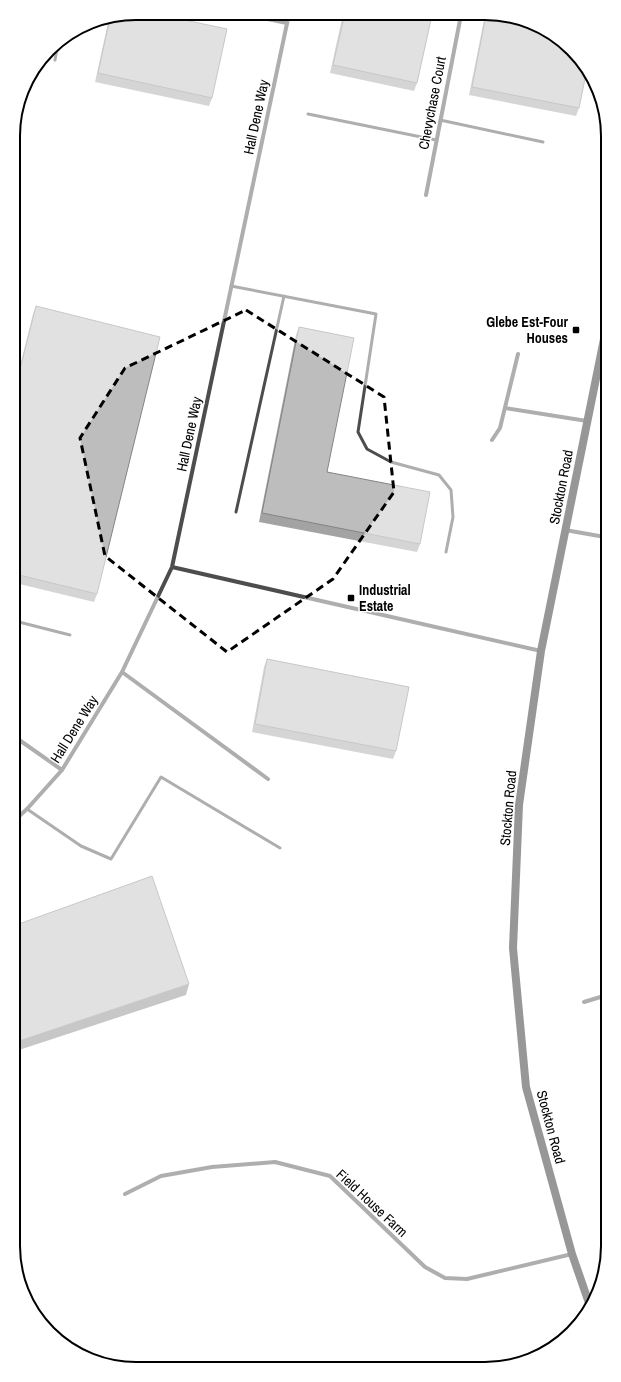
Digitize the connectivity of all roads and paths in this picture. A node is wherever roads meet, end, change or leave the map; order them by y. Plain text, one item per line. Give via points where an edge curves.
1 (273, 20) edge
2 (288, 20) edge
3 (460, 20) edge
4 (287, 23) junction
5 (56, 53) edge
6 (55, 60) dead end
7 (308, 114) dead end
8 (440, 120) junction
9 (436, 140) junction
10 (543, 142) dead end
11 (426, 195) dead end
12 (231, 286) junction
13 (284, 296) junction
14 (601, 349) edge
15 (518, 354) dead end
16 (505, 408) junction
17 (587, 421) junction
18 (492, 440) dead end
19 (236, 512) dead end
20 (566, 530) junction
21 (601, 536) edge
22 (446, 552) dead end
23 (172, 567) junction
24 (20, 622) edge
25 (70, 635) dead end
26 (542, 651) junction
27 (122, 672) junction
28 (20, 741) edge
29 (62, 770) junction
30 (268, 779) dead end
31 (27, 809) junction
32 (20, 815) edge
33 (280, 848) dead end
34 (601, 997) edge
35 (584, 1002) dead end
36 (125, 1194) dead end
37 (572, 1254) junction
38 (588, 1299) edge

1 - 4 street
2 - 4 street, Hall Dene Way
3 - 8 street, Chevychase Court
4 - 12 street, Hall Dene Way
5 - 6 lane
7 - 9 lane
8 - 9 street, Chevychase Court
8 - 10 lane
9 - 11 street, Chevychase Court
12 - 13 lane
12 - 23 street, Hall Dene Way
13 - 19 lane
13 - 22 lane via 376,314 358,432 367,449 391,462 439,475 451,490 453,517
14 - 17 main road, Stockton Road
15 - 16 street
16 - 17 street
16 - 18 street via 500,428
17 - 20 main road, Stockton Road
20 - 21 street
20 - 26 main road, Stockton Road
23 - 26 street
23 - 27 street, Hall Dene Way
24 - 25 lane
26 - 37 main road, Stockton Road via 519,805 513,948 526,1087
27 - 29 street, Hall Dene Way
27 - 30 street
28 - 29 street
29 - 31 street, Hall Dene Way
31 - 32 street, Hall Dene Way
31 - 33 lane via 81,846 111,859 160,777
34 - 35 street
36 - 37 street, Field House Farm via 161,1176 212,1167 275,1162 330,1176 425,1267 445,1278 467,1279
37 - 38 main road, Stockton Road

